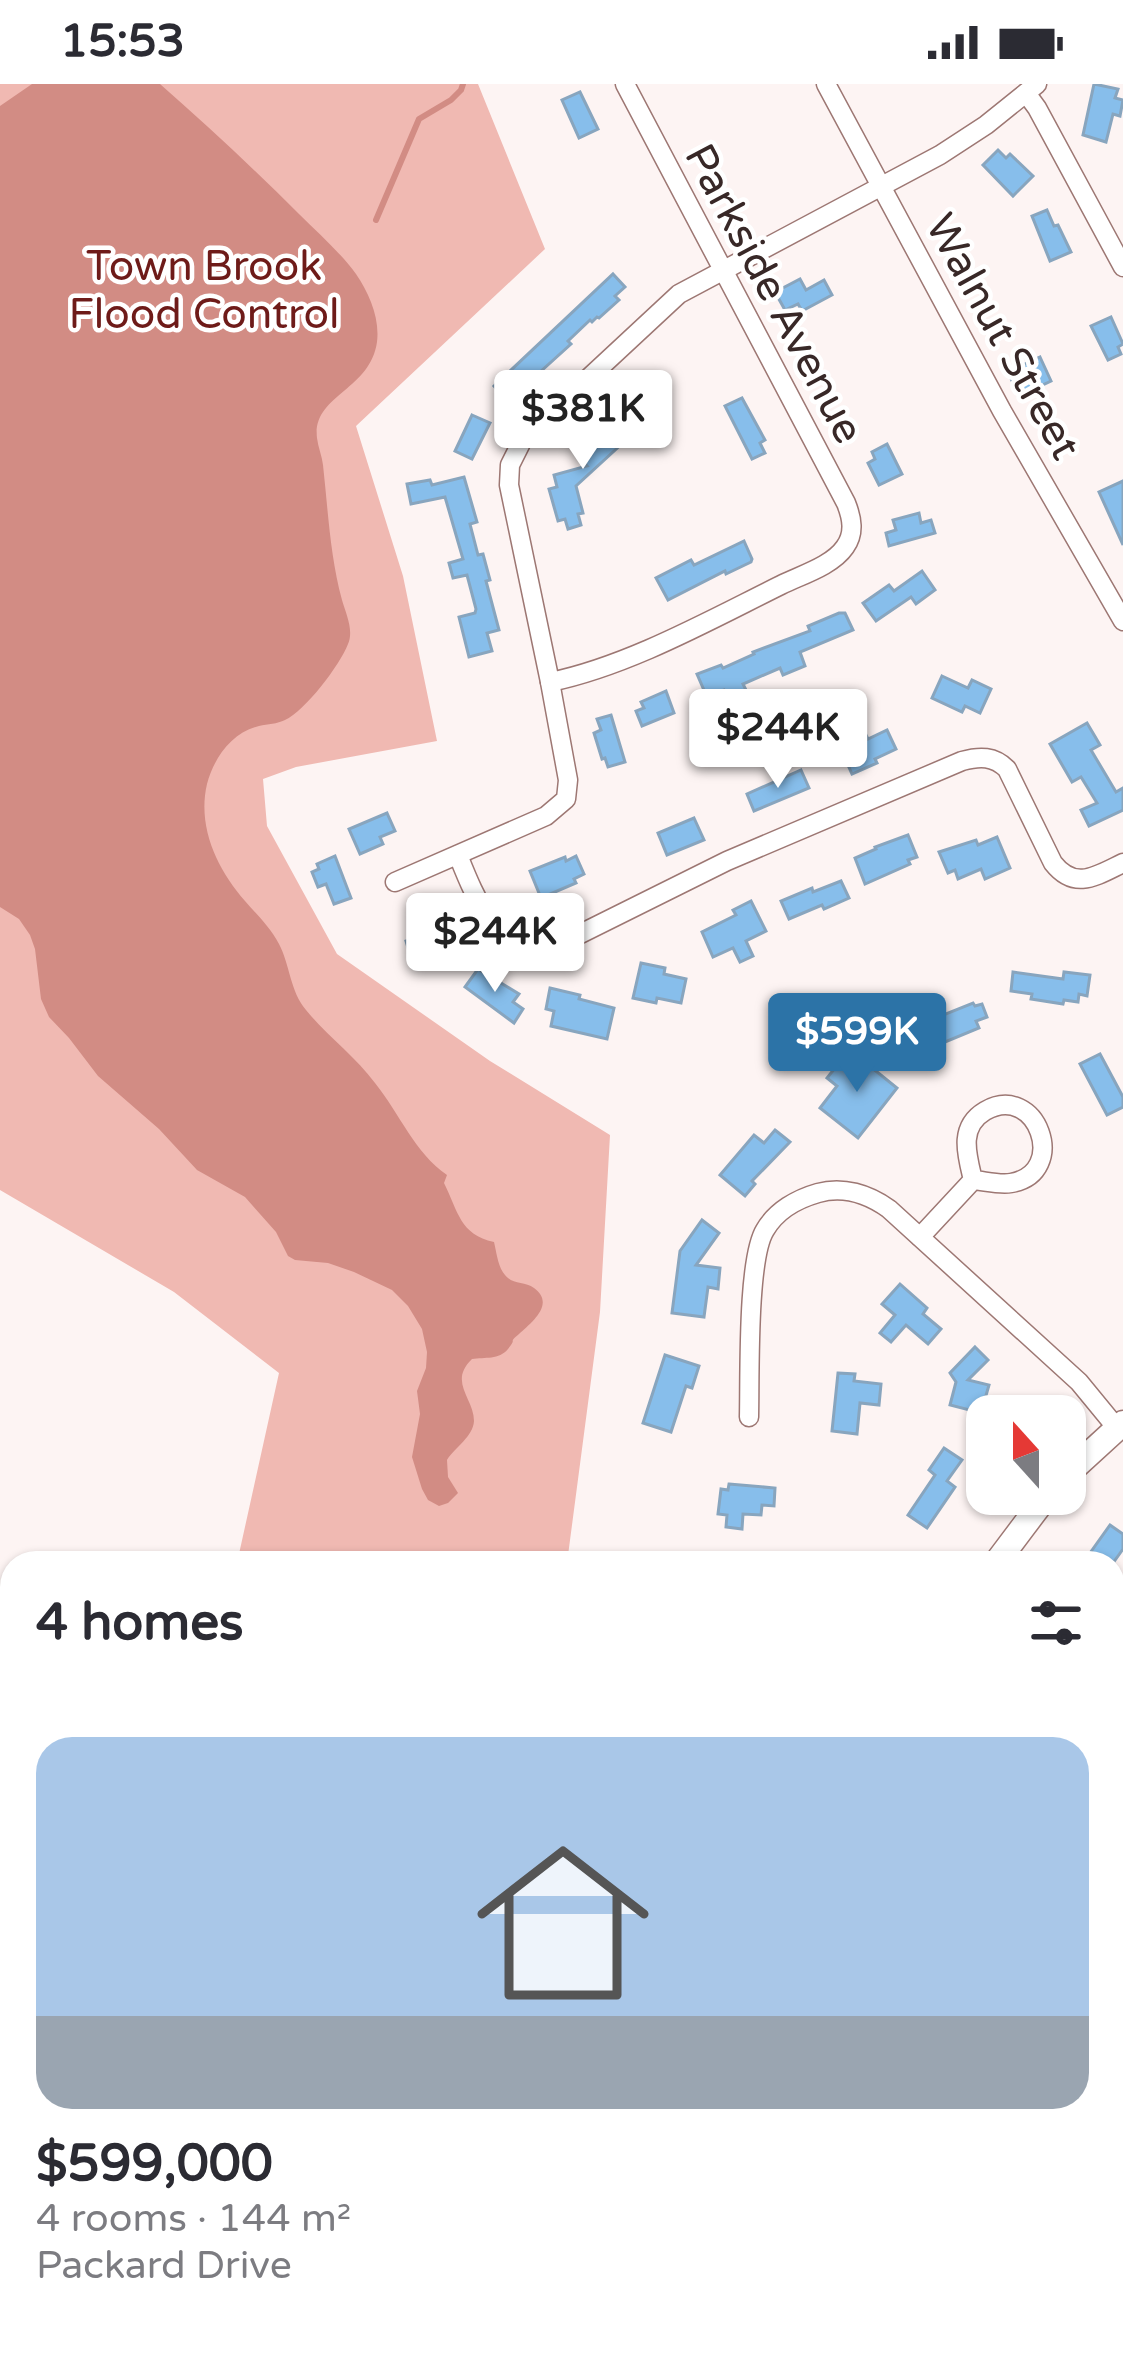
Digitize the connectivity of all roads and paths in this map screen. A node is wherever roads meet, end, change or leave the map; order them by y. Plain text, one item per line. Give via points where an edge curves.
1 (625, 84) edge
2 (826, 84) edge
3 (1031, 88) edge
4 (880, 185) junction
5 (1123, 267) edge
6 (722, 269) junction
7 (1123, 621) edge
8 (550, 682) junction
9 (458, 856) junction
10 (1123, 863) edge
11 (395, 882) dead end
12 (973, 1180) junction
13 (920, 1237) junction
14 (749, 1417) dead end
15 (1120, 1425) edge
16 (1086, 1457) edge
17 (1032, 1515) edge
18 (1005, 1551) edge

1 - 6 street, Parkside Avenue
2 - 4 street, Walnut Street
3 - 4 street via 956,146
3 - 5 street
4 - 6 street
4 - 7 street, Walnut Street
6 - 8 street via 670,301 513,455 509,484
6 - 8 street, Parkside Avenue via 846,503 850,538 833,558 694,628
8 - 9 street via 566,799
9 - 10 street via 495,926 521,945 548,950 727,861 962,761 988,758 1012,776 1057,868 1093,878
9 - 11 street
12 - 12 street via 1011,1183 1032,1171 1042,1139 1028,1114 1000,1106 975,1120 966,1140
12 - 13 street
13 - 14 street via 880,1202 850,1191 817,1193 778,1214 756,1256
13 - 15 street
15 - 16 street
17 - 18 street

